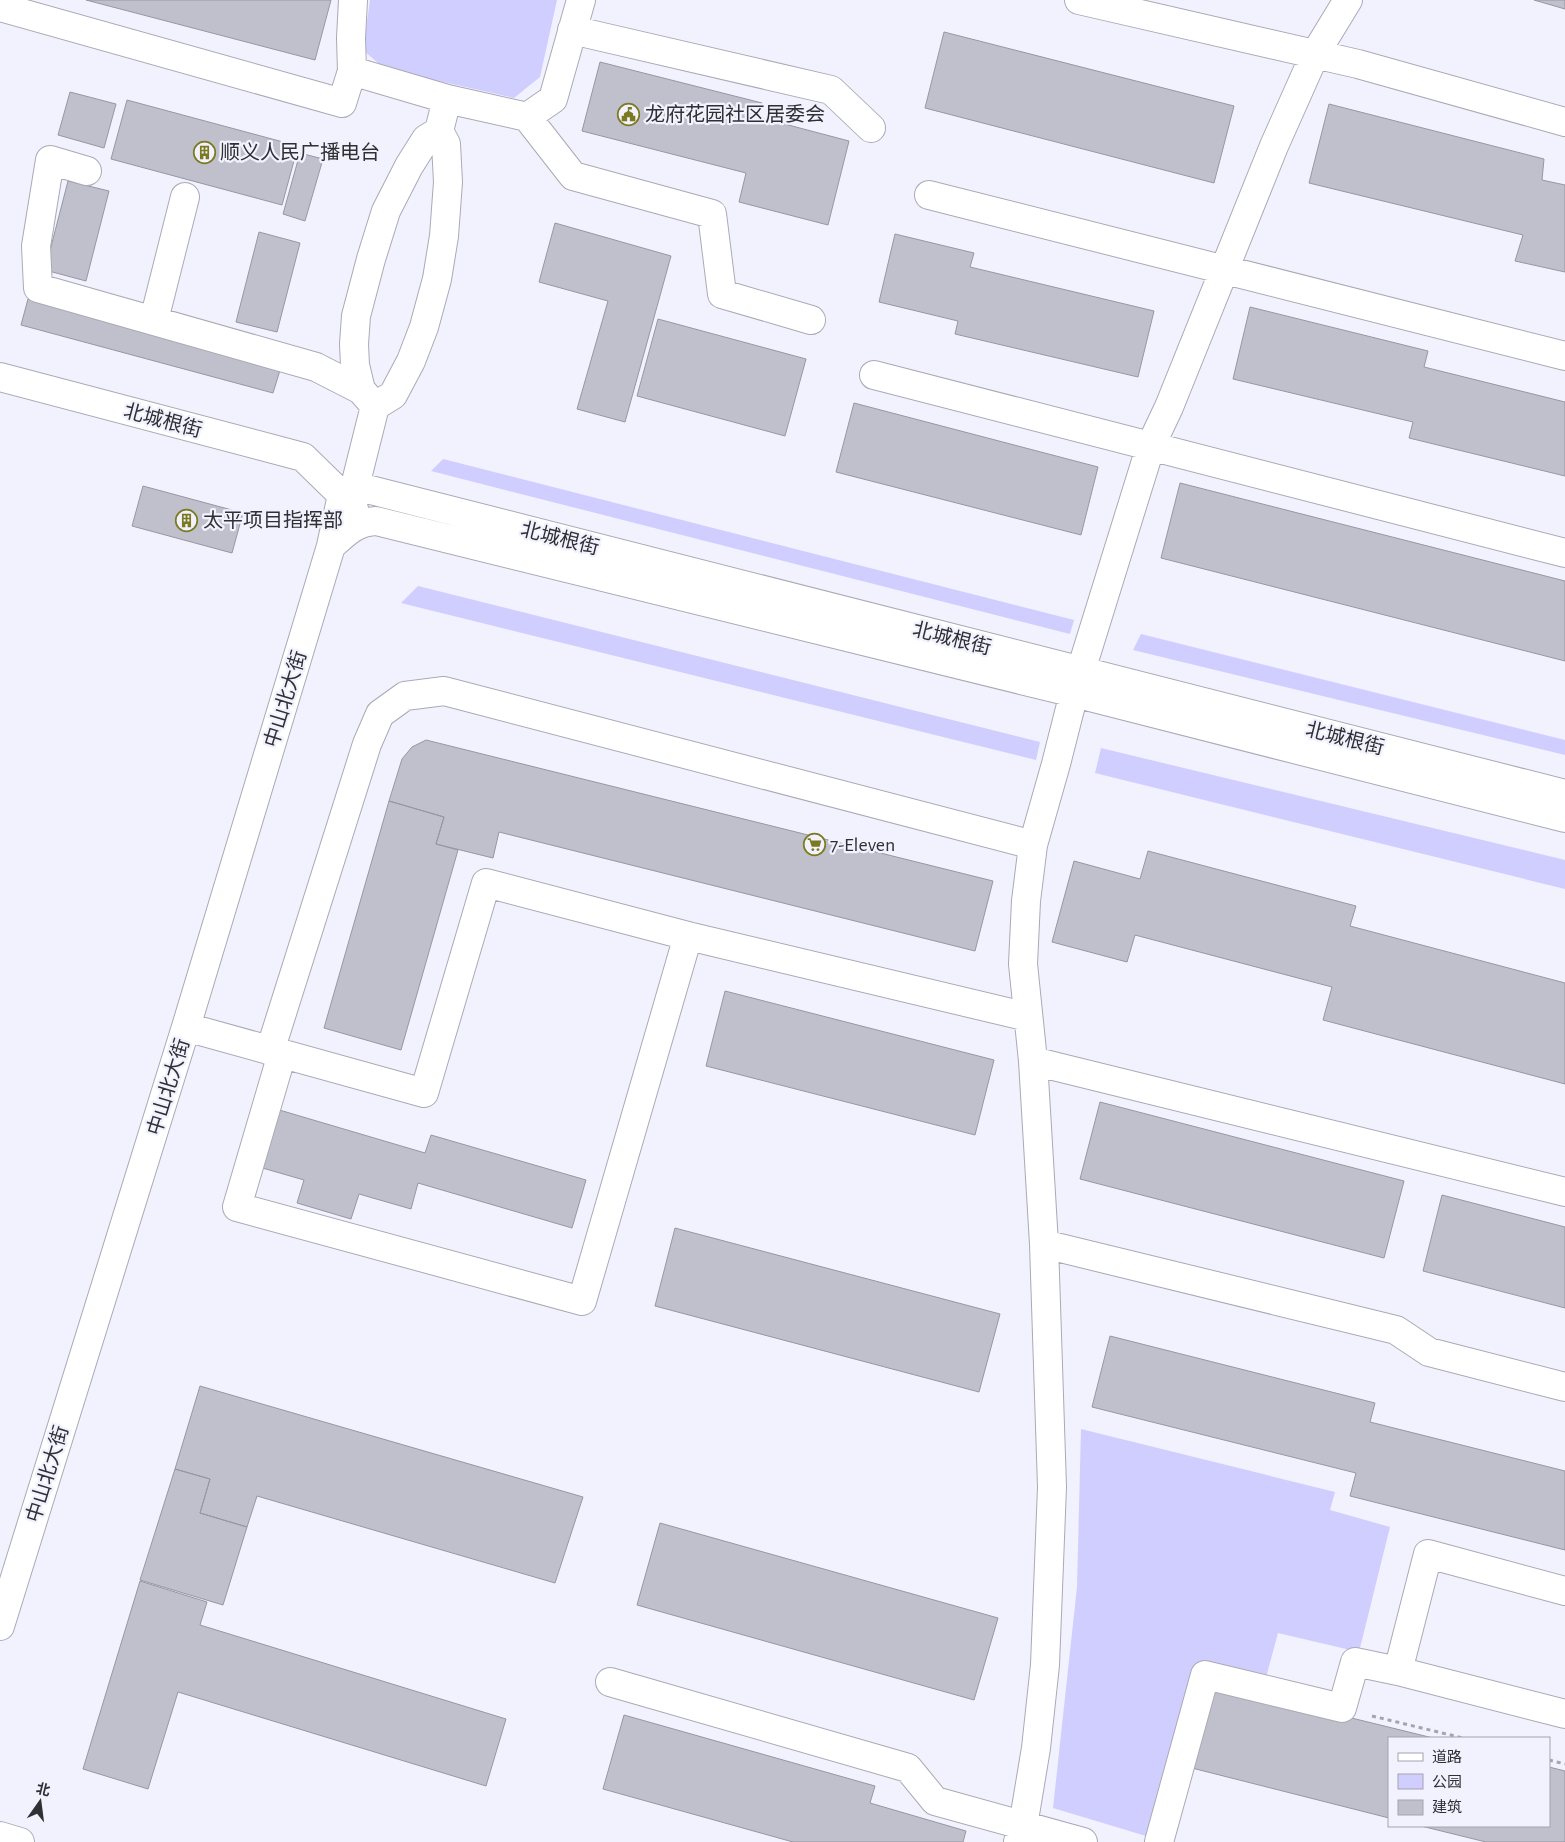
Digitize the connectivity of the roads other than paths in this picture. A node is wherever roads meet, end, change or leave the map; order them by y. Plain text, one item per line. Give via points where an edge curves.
1 (353, 0) edge
2 (581, 0) edge
3 (1079, 0) edge
4 (1348, 0) edge
5 (0, 7) edge
6 (572, 30) junction
7 (1315, 54) junction
8 (352, 71) junction
9 (447, 99) junction
10 (527, 117) junction
11 (1565, 122) edge
12 (871, 128) dead end
13 (439, 131) junction
14 (87, 171) dead end
15 (929, 195) dead end
16 (185, 196) dead end
17 (1224, 270) junction
18 (154, 320) junction
19 (812, 320) dead end
20 (1565, 356) edge
21 (874, 376) dead end
22 (0, 377) edge
23 (368, 398) junction
24 (1152, 445) junction
25 (348, 490) junction
26 (364, 521) junction
27 (332, 546) junction
28 (1565, 552) edge
29 (1078, 682) junction
30 (1565, 794) edge
31 (1565, 818) edge
32 (1033, 845) junction
33 (688, 936) junction
34 (1028, 1017) junction
35 (186, 1027) junction
36 (276, 1053) junction
37 (1033, 1061) junction
38 (1565, 1192) edge
39 (1044, 1244) junction
40 (1565, 1387) edge
41 (1565, 1591) edge
42 (0, 1626) edge
43 (1398, 1671) junction
44 (610, 1682) dead end
45 (1565, 1714) edge
46 (1021, 1834) edge
47 (0, 1836) edge
48 (20, 1842) edge
49 (1083, 1842) edge
50 (1159, 1842) edge

1 - 8 street
2 - 6 street
3 - 7 street
4 - 7 street
5 - 8 street via 342,103
6 - 10 street via 553,99
6 - 12 street via 831,90
7 - 11 street
7 - 17 street
8 - 9 street
9 - 10 street
9 - 13 street
10 - 19 street via 573,176 712,214 722,294
13 - 23 street via 426,140 409,166 386,210 371,259 356,316 354,344 355,364
13 - 23 street via 446,144 448,182 437,279 411,361 393,394
14 - 18 street via 50,160 36,246 38,288
15 - 17 street
16 - 18 street
17 - 20 street
17 - 24 street
18 - 23 street via 316,367
21 - 24 street
22 - 25 street, 北城根街 via 303,457
23 - 25 street
24 - 28 street
24 - 29 street
25 - 26 street, 北城根街
25 - 27 street
25 - 29 street, 北城根街
26 - 27 street
26 - 29 street, 北城根街 via 376,521
27 - 35 street, 中山北大街
29 - 30 street, 北城根街
29 - 31 street, 北城根街
29 - 32 street
32 - 34 street via 1023,964
32 - 36 street via 444,691 405,696 380,714 367,744
33 - 34 street
33 - 36 street via 486,883 424,1093
33 - 36 street via 582,1301 237,1206
34 - 37 street
35 - 36 street
35 - 42 street, 中山北大街
37 - 38 street
37 - 39 street
39 - 40 street via 1396,1330 1429,1352
39 - 46 street via 1052,1487 1049,1584 1036,1748
41 - 43 street via 1428,1554
43 - 45 street
43 - 50 street via 1355,1662 1342,1708 1205,1675
44 - 46 street via 908,1768 935,1801
46 - 49 street
47 - 48 street

